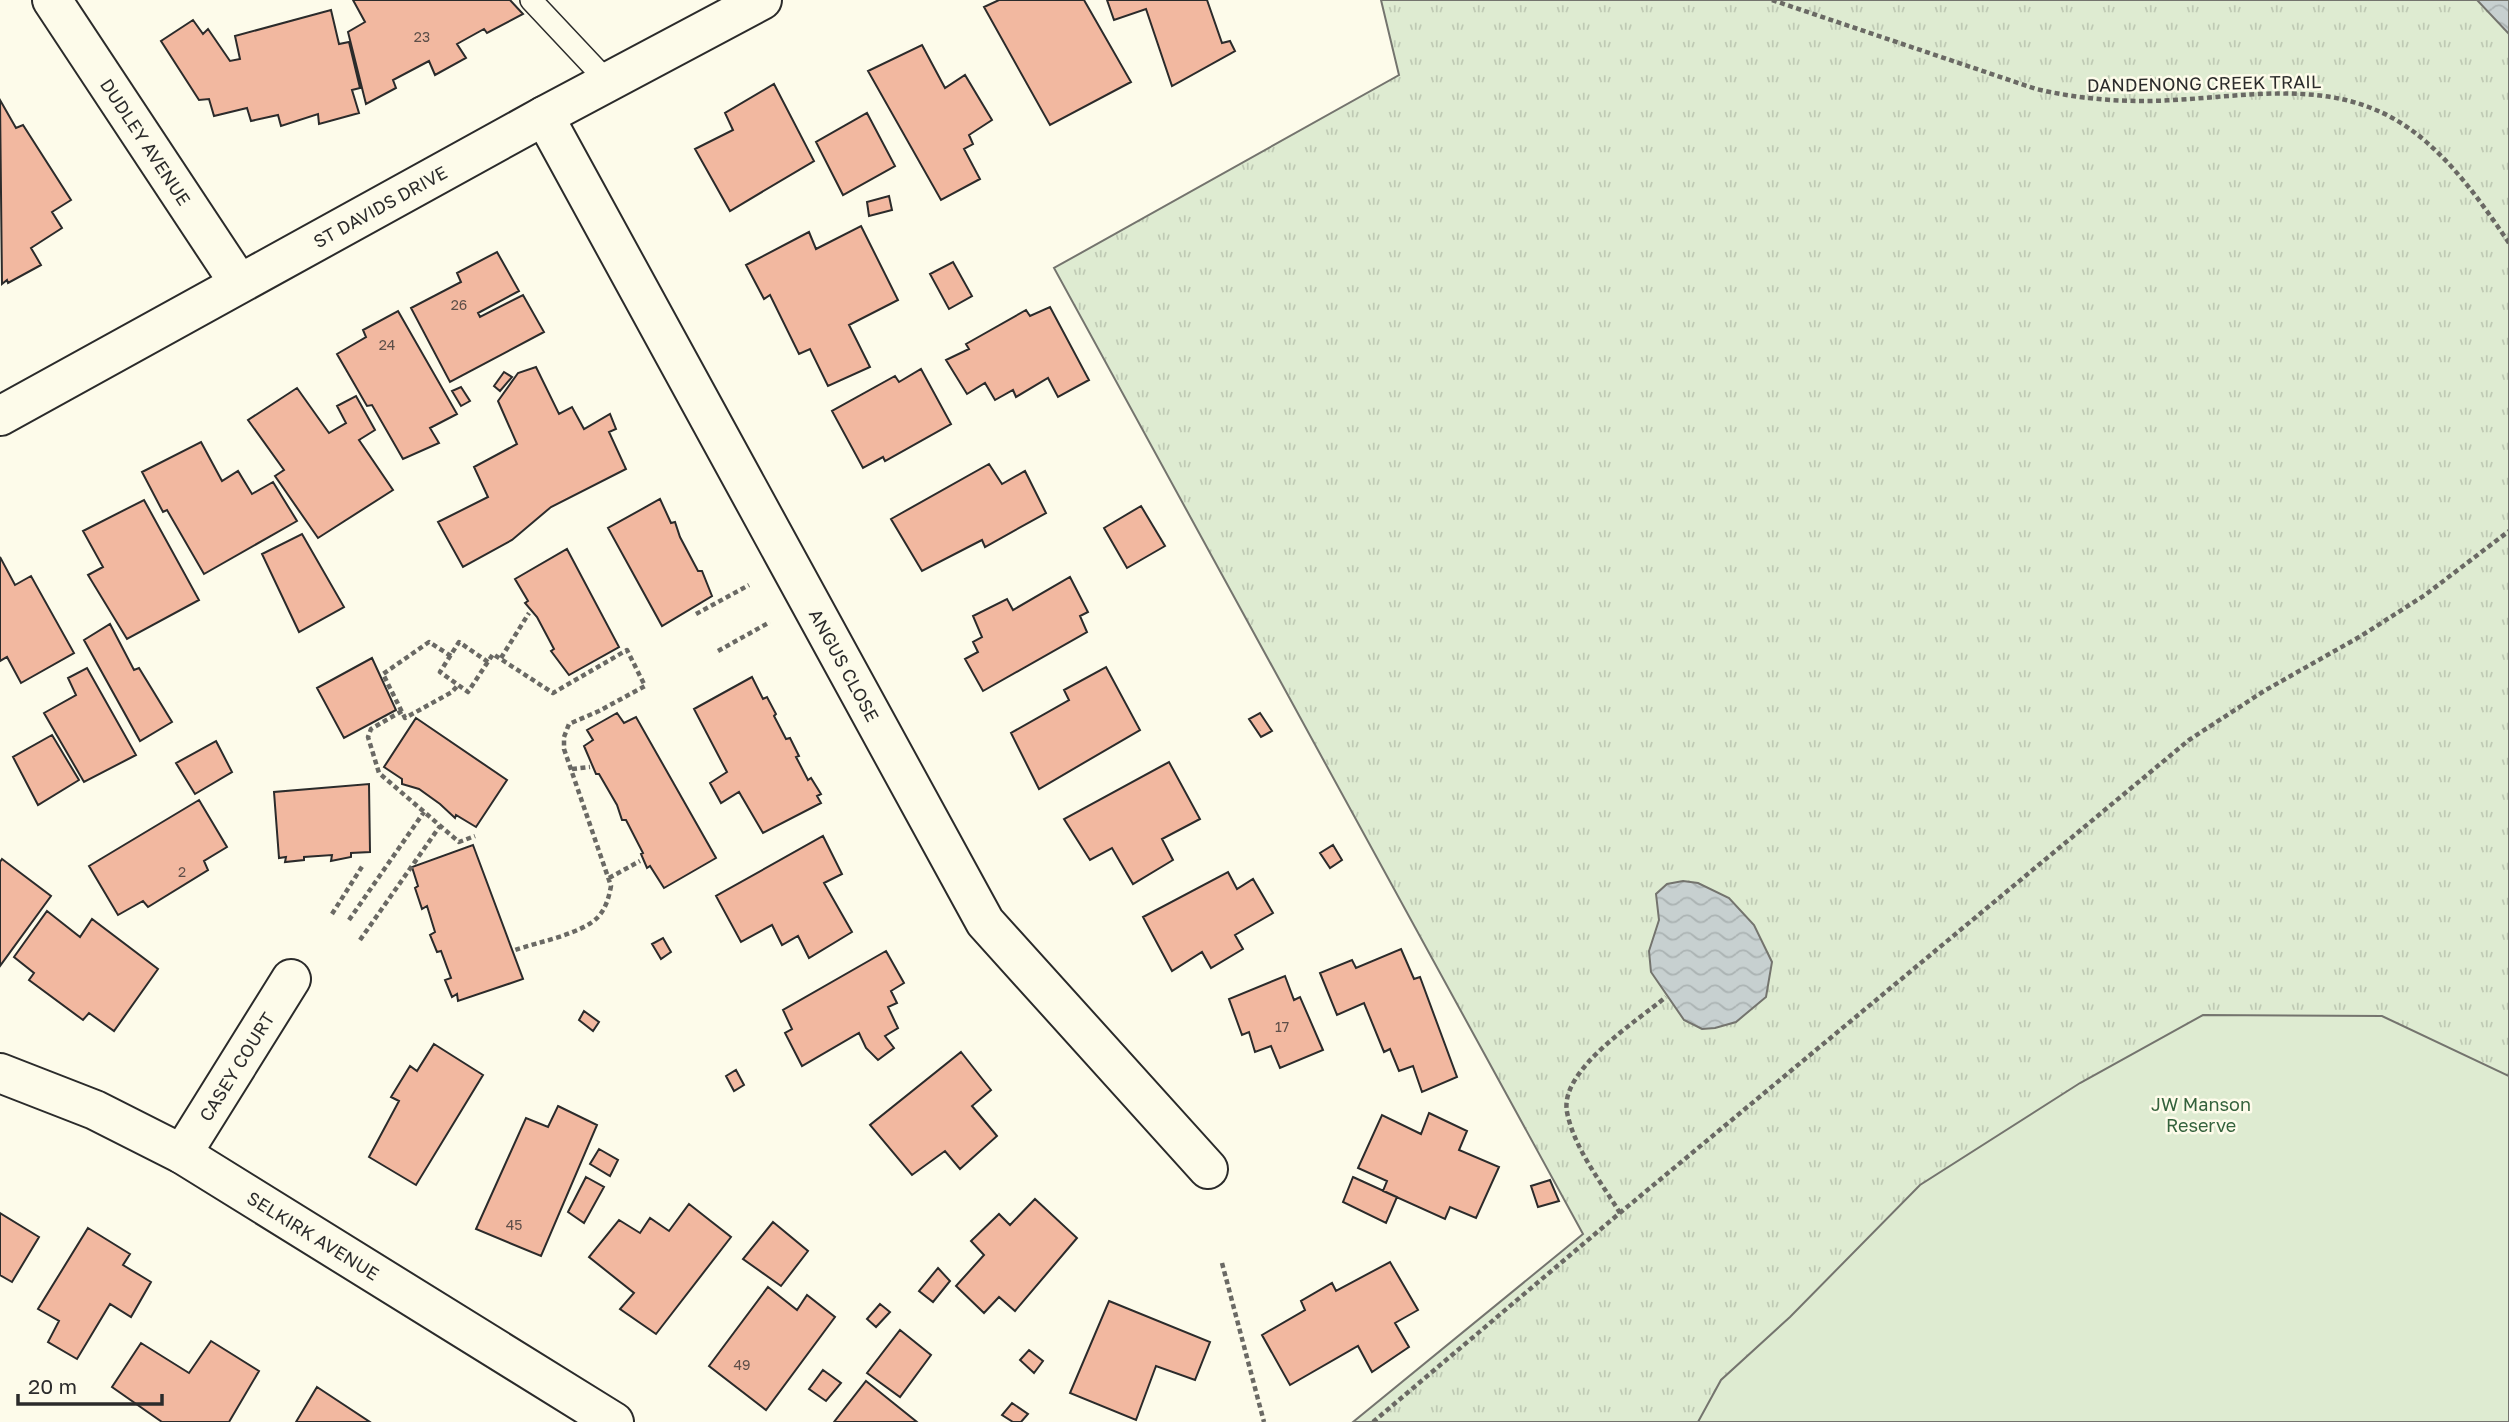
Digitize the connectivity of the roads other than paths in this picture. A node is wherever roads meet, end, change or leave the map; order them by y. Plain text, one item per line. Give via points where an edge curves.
1 (52, 0) edge
2 (531, 0) edge
3 (762, 0) edge
4 (608, 82) junction
5 (544, 116) junction
6 (239, 283) junction
7 (0, 416) edge
8 (291, 979) dead end
9 (0, 1073) edge
10 (182, 1154) junction
11 (1208, 1170) dead end
12 (614, 1422) edge

1 - 6 street, DUDLEY AVENUE
2 - 4 lane
3 - 4 street, ST DAVIDS DRIVE
4 - 5 street, ST DAVIDS DRIVE
5 - 6 street, ST DAVIDS DRIVE
5 - 11 street, ANGUS CLOSE via 985,922
6 - 7 street, ST DAVIDS DRIVE
8 - 10 street, CASEY COURT
9 - 10 street, SELKIRK AVENUE via 95,1110
10 - 12 street, SELKIRK AVENUE

